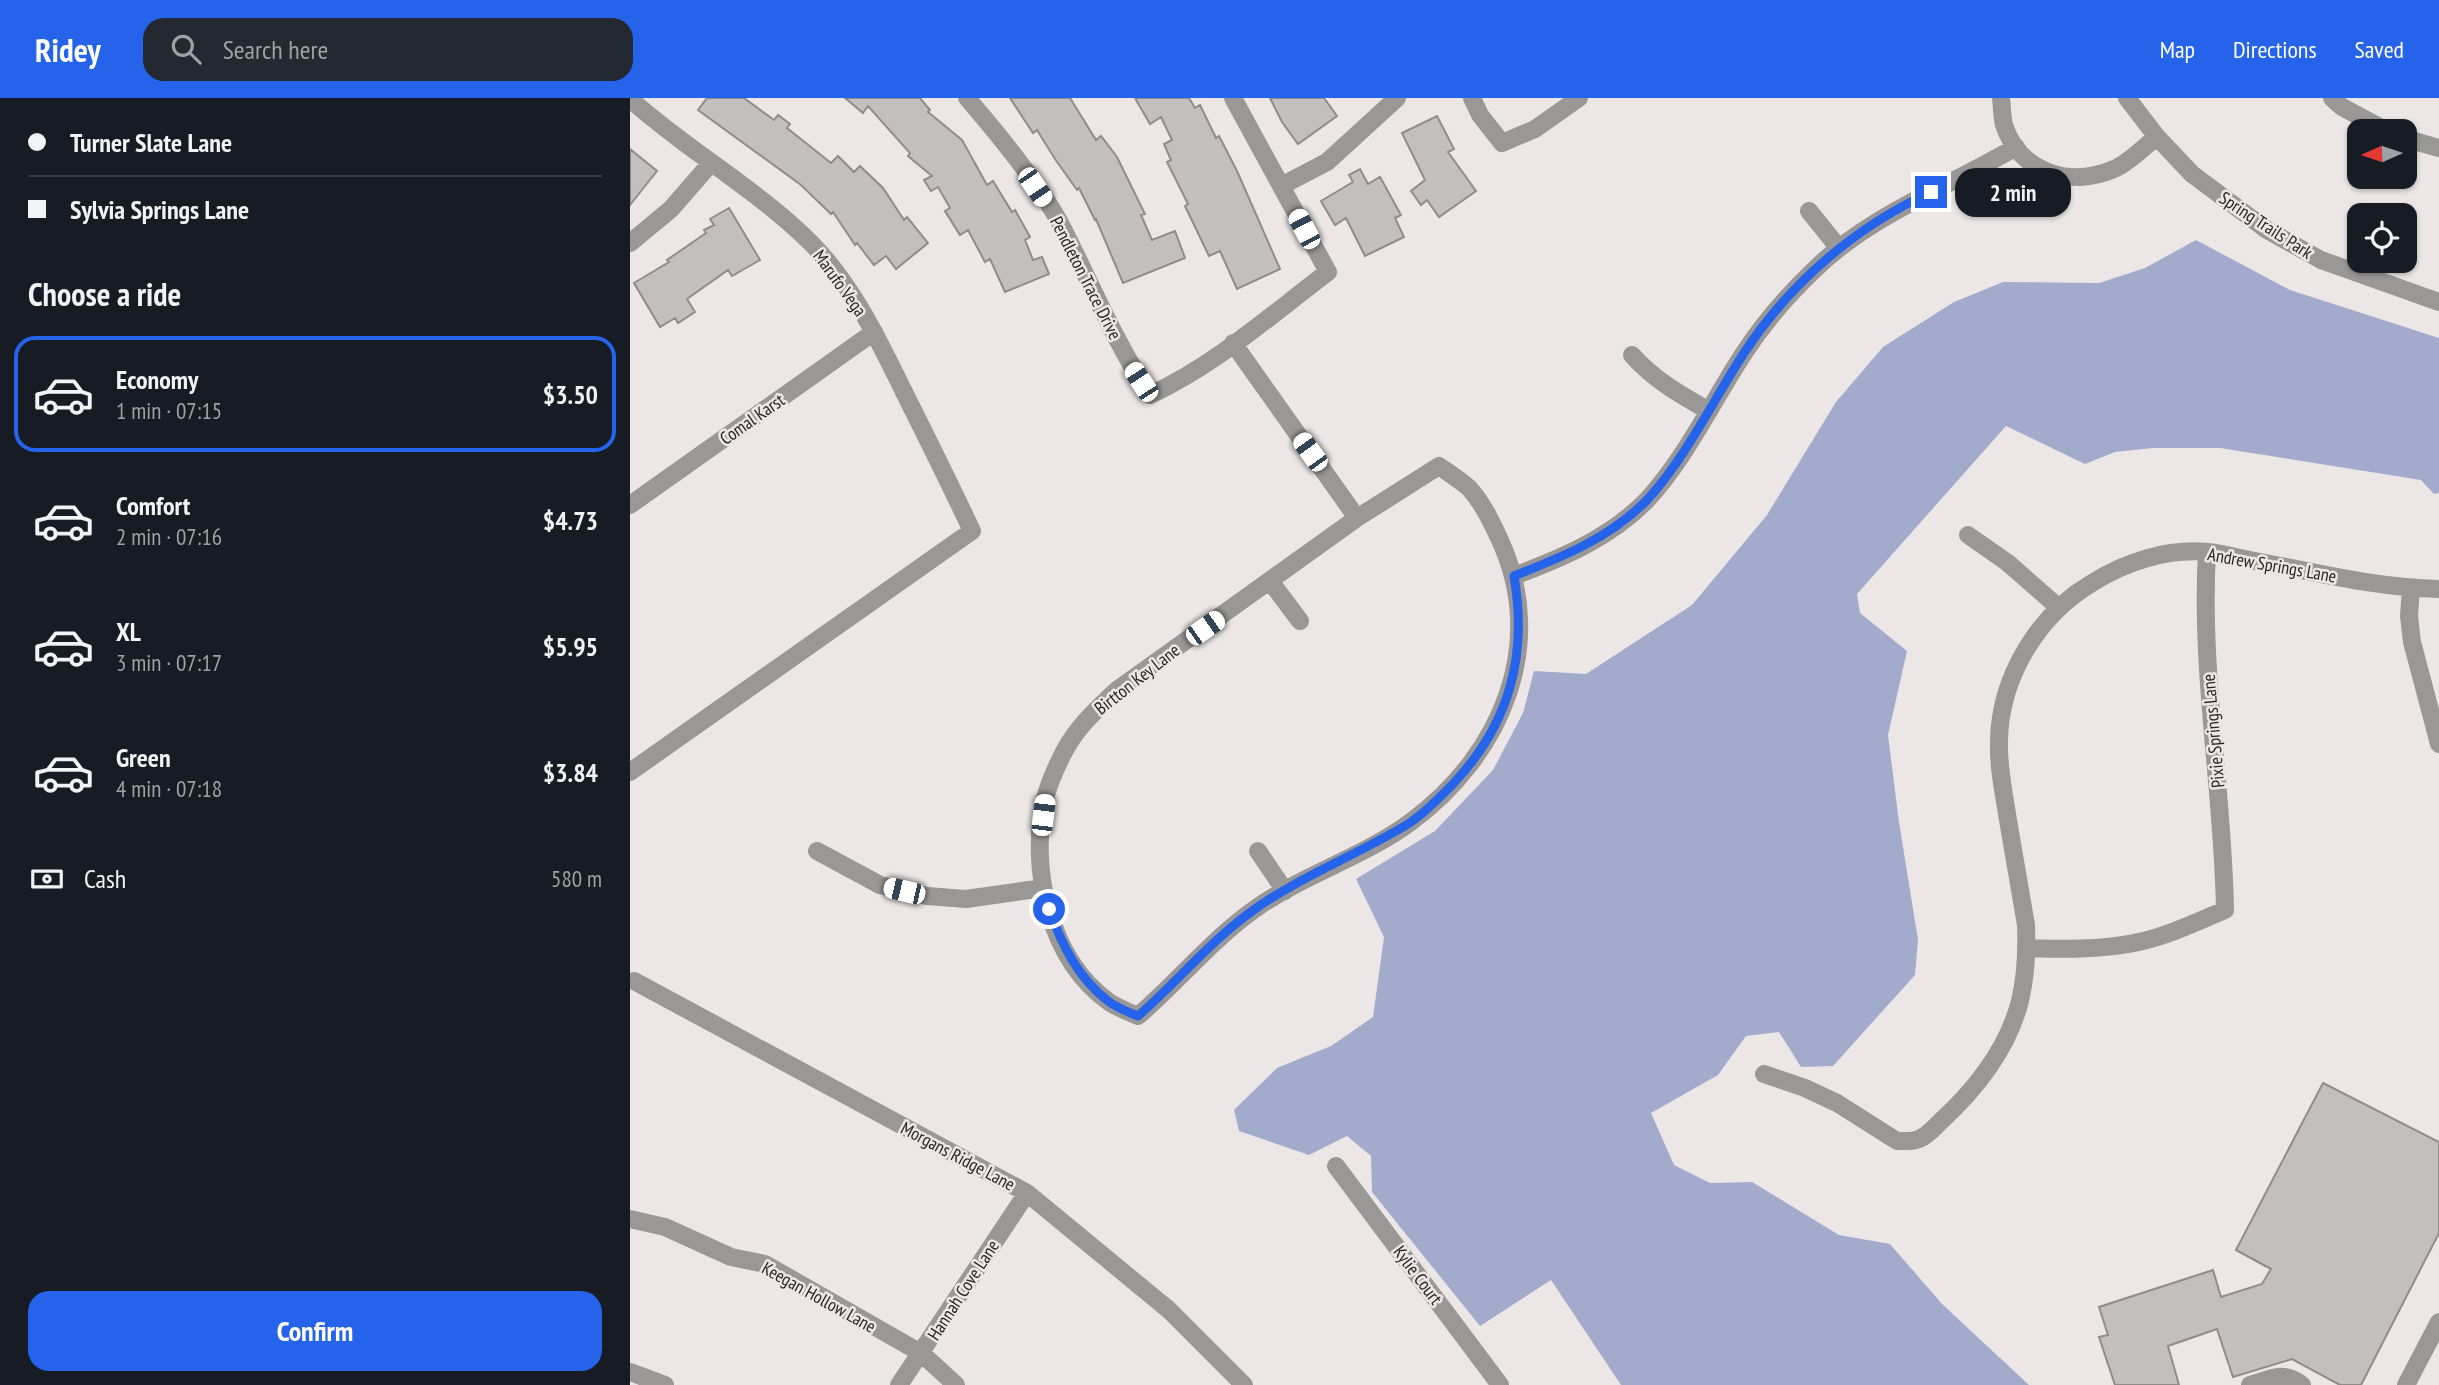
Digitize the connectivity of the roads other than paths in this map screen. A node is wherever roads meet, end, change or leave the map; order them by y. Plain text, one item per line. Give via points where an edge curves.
1 (967, 98) edge
2 (1233, 98) edge
3 (1396, 98) edge
4 (1472, 98) edge
5 (1579, 98) edge
6 (2001, 98) edge
7 (2127, 98) edge
8 (2332, 98) edge
9 (630, 99) edge
10 (2364, 119) edge
11 (2157, 137) junction
12 (2417, 142) edge
13 (2015, 148) junction
14 (2439, 148) edge
15 (711, 163) junction
16 (1281, 186) junction
17 (1809, 211) dead end
18 (630, 243) edge
19 (1838, 247) junction
20 (2439, 302) edge
21 (874, 332) junction
22 (1233, 344) junction
23 (1632, 355) dead end
24 (1709, 411) junction
25 (630, 505) edge
26 (1357, 518) junction
27 (1968, 536) dead end
28 (2207, 552) junction
29 (1514, 576) junction
30 (1270, 581) junction
31 (2411, 588) junction
32 (2439, 589) edge
33 (2058, 607) junction
34 (1300, 621) dead end
35 (2439, 744) edge
36 (630, 772) edge
37 (817, 851) dead end
38 (1258, 851) dead end
39 (1042, 888) junction
40 (1284, 891) junction
41 (2027, 948) junction
42 (634, 981) dead end
43 (1763, 1074) dead end
44 (1336, 1166) dead end
45 (1027, 1193) junction
46 (630, 1219) edge
47 (2439, 1322) edge
48 (921, 1353) junction
49 (630, 1372) edge
50 (665, 1385) edge
51 (899, 1385) edge
52 (956, 1385) edge
53 (1244, 1385) edge
54 (1500, 1385) edge
55 (2250, 1385) edge
56 (2302, 1385) edge
57 (2406, 1385) edge

1 - 22 street, Pendleton Trace Drive via 1058,220 1150,395
2 - 16 street
3 - 16 street via 1327,162
4 - 5 street via 1502,143 1535,129
6 - 13 street via 2004,123
7 - 11 street, Spring Trails Park
8 - 10 street
9 - 15 street, Marufo Vega
11 - 13 street via 2118,168 2071,178 2050,173
11 - 20 street, Spring Trails Park via 2192,174 2267,230 2321,260
12 - 14 street
13 - 19 street via 1909,202
15 - 18 street via 671,209
15 - 21 street, Marufo Vega via 814,246 849,290
16 - 22 street via 1328,272
17 - 19 street
19 - 24 street via 1777,310 1744,352
21 - 25 street, Comal Karst
21 - 36 street, Marufo Vega via 972,531
22 - 26 street
23 - 24 street via 1665,386
24 - 29 street via 1676,464 1615,527 1579,550
26 - 29 street, Birtton Key Lane via 1439,466 1468,488 1490,519
26 - 30 street, Birtton Key Lane
27 - 33 street via 2008,563
28 - 31 street, Andrew Springs Lane
28 - 33 street, Andrew Springs Lane via 2140,560 2109,572
28 - 41 street, Pixie Springs Lane via 2206,647 2225,910 2137,943 2093,949
29 - 40 street via 1517,664 1493,732 1470,766 1411,822
30 - 34 street
30 - 39 street, Birtton Key Lane via 1117,690 1084,720 1066,748 1045,799
31 - 32 street, Andrew Springs Lane
31 - 35 street via 2412,642
33 - 41 street, Andrew Springs Lane via 2036,633 2015,670 2003,705 1999,740
37 - 39 street via 880,885 927,896 966,899
38 - 40 street
39 - 40 street, Birtton Key Lane via 1070,959 1110,1002 1138,1016 1219,939
41 - 43 street, Andrew Springs Lane via 2019,1003 2004,1041 1982,1078 1957,1107 1919,1139 1897,1141 1837,1104
42 - 45 street, Morgans Ridge Lane
44 - 54 street, Kylie Court
45 - 48 street, Hannah Cove Lane
45 - 53 street, Morgans Ridge Lane via 1169,1310
46 - 48 street, Keegan Hollow Lane via 665,1227 730,1257 765,1264
47 - 57 street
48 - 51 street, Hannah Cove Lane
48 - 52 street, Keegan Hollow Lane
49 - 50 street
55 - 56 street via 2280,1376

